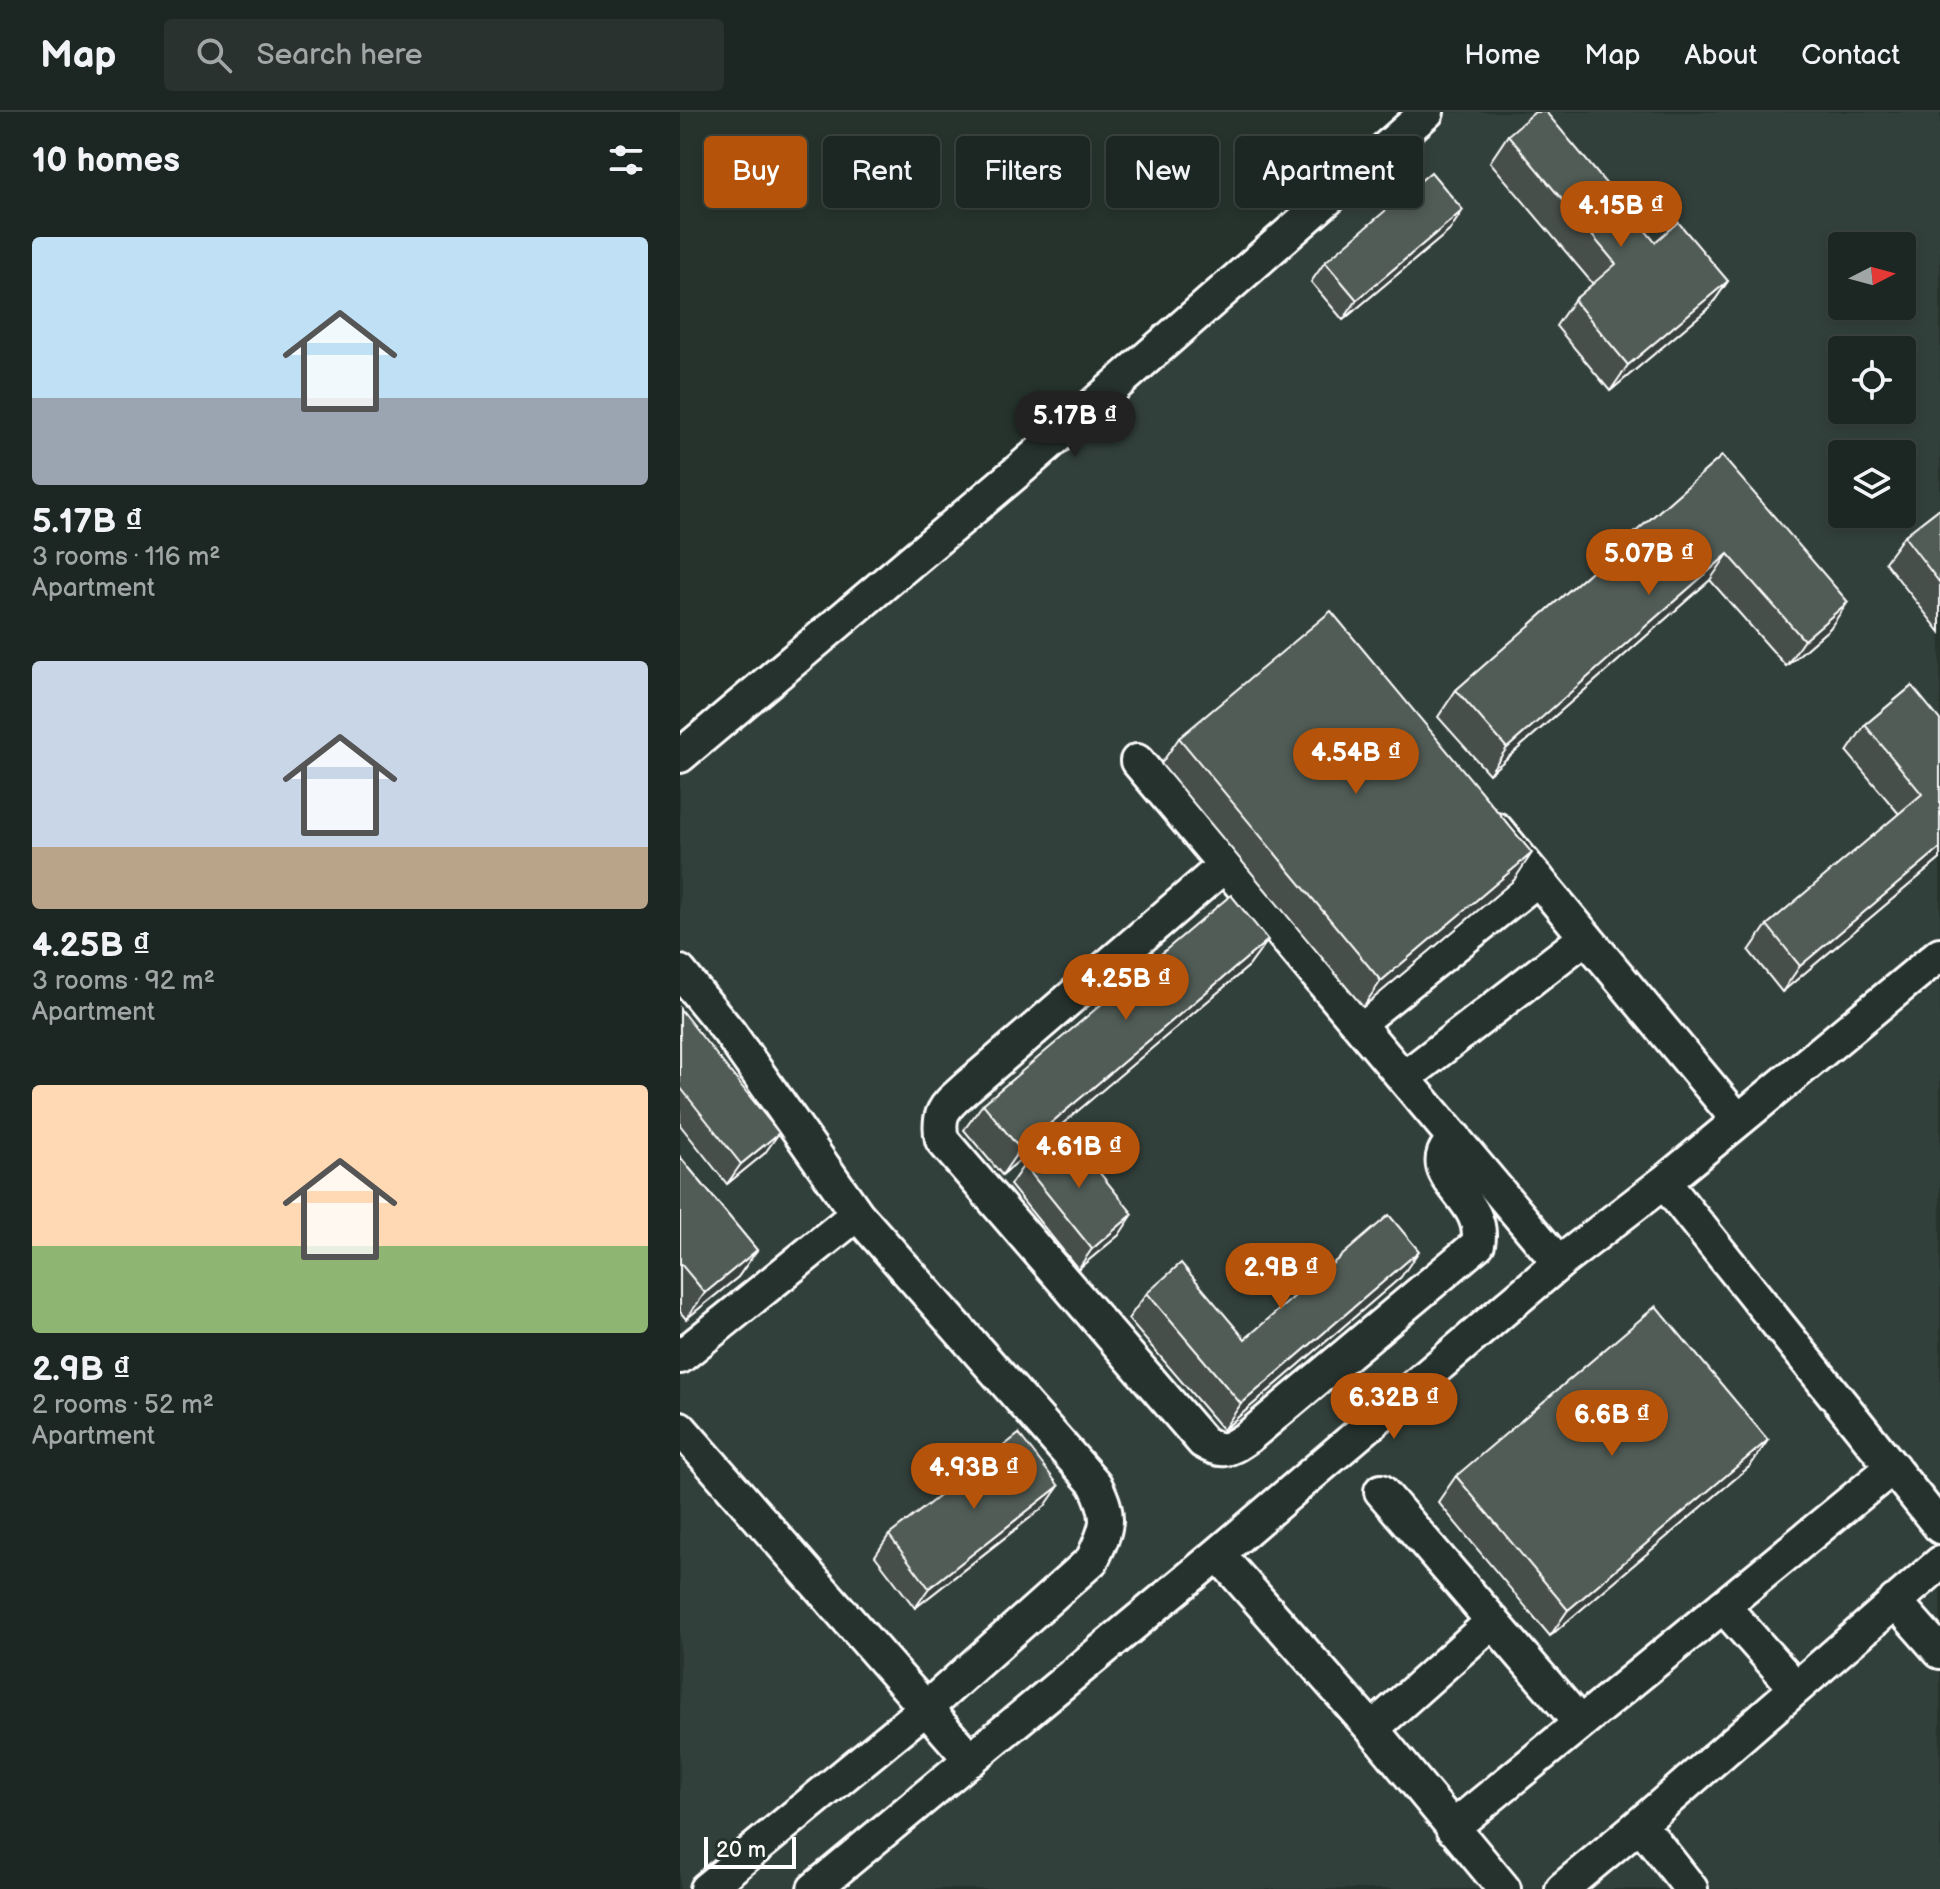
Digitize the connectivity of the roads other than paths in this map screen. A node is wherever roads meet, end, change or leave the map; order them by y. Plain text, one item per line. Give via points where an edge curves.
1 (1427, 112) edge
2 (680, 756) edge
3 (1137, 761) dead end
4 (1481, 811) edge
5 (1225, 865) junction
6 (1538, 879) junction
7 (1586, 937) junction
8 (1940, 954) edge
9 (680, 972) edge
10 (1358, 1023) junction
11 (1404, 1078) junction
12 (1738, 1120) junction
13 (1455, 1138) junction
14 (1664, 1182) junction
15 (857, 1214) junction
16 (1559, 1263) junction
17 (680, 1357) edge
18 (680, 1428) edge
19 (1893, 1467) junction
20 (1381, 1491) dead end
21 (1940, 1527) edge
22 (1218, 1554) junction
23 (1940, 1563) edge
24 (1895, 1601) junction
25 (1723, 1606) junction
26 (1493, 1621) junction
27 (1940, 1652) edge
28 (1796, 1688) junction
29 (925, 1709) junction
30 (1580, 1723) junction
31 (1372, 1729) junction
32 (971, 1760) junction
33 (1640, 1824) junction
34 (1452, 1828) junction
35 (706, 1889) edge
36 (814, 1889) edge
37 (1504, 1889) edge
38 (1562, 1889) edge
39 (1691, 1889) edge

1 - 2 street via 1018,471
3 - 5 street
4 - 6 street
5 - 10 street
5 - 13 street via 959,1094 942,1110 939,1126 942,1140 1203,1442 1216,1450 1230,1449 1248,1437 1478,1244 1481,1230 1475,1215 1444,1172 1444,1152
6 - 7 street
6 - 10 street
7 - 11 street
7 - 12 street
8 - 12 street
9 - 15 street via 729,1032
10 - 11 street
11 - 13 street
12 - 14 street
13 - 16 street
14 - 16 street
14 - 19 street
15 - 17 street
15 - 29 street via 1095,1484 1105,1504 1107,1530 1092,1560
16 - 22 street
18 - 29 street
19 - 21 street
19 - 25 street
20 - 26 street
22 - 31 street
22 - 32 street
23 - 24 street
24 - 27 street
24 - 28 street
25 - 28 street
25 - 30 street
26 - 30 street
26 - 31 street
28 - 33 street
29 - 32 street
29 - 35 street
30 - 34 street
31 - 34 street
32 - 36 street
33 - 38 street
33 - 39 street
34 - 37 street

